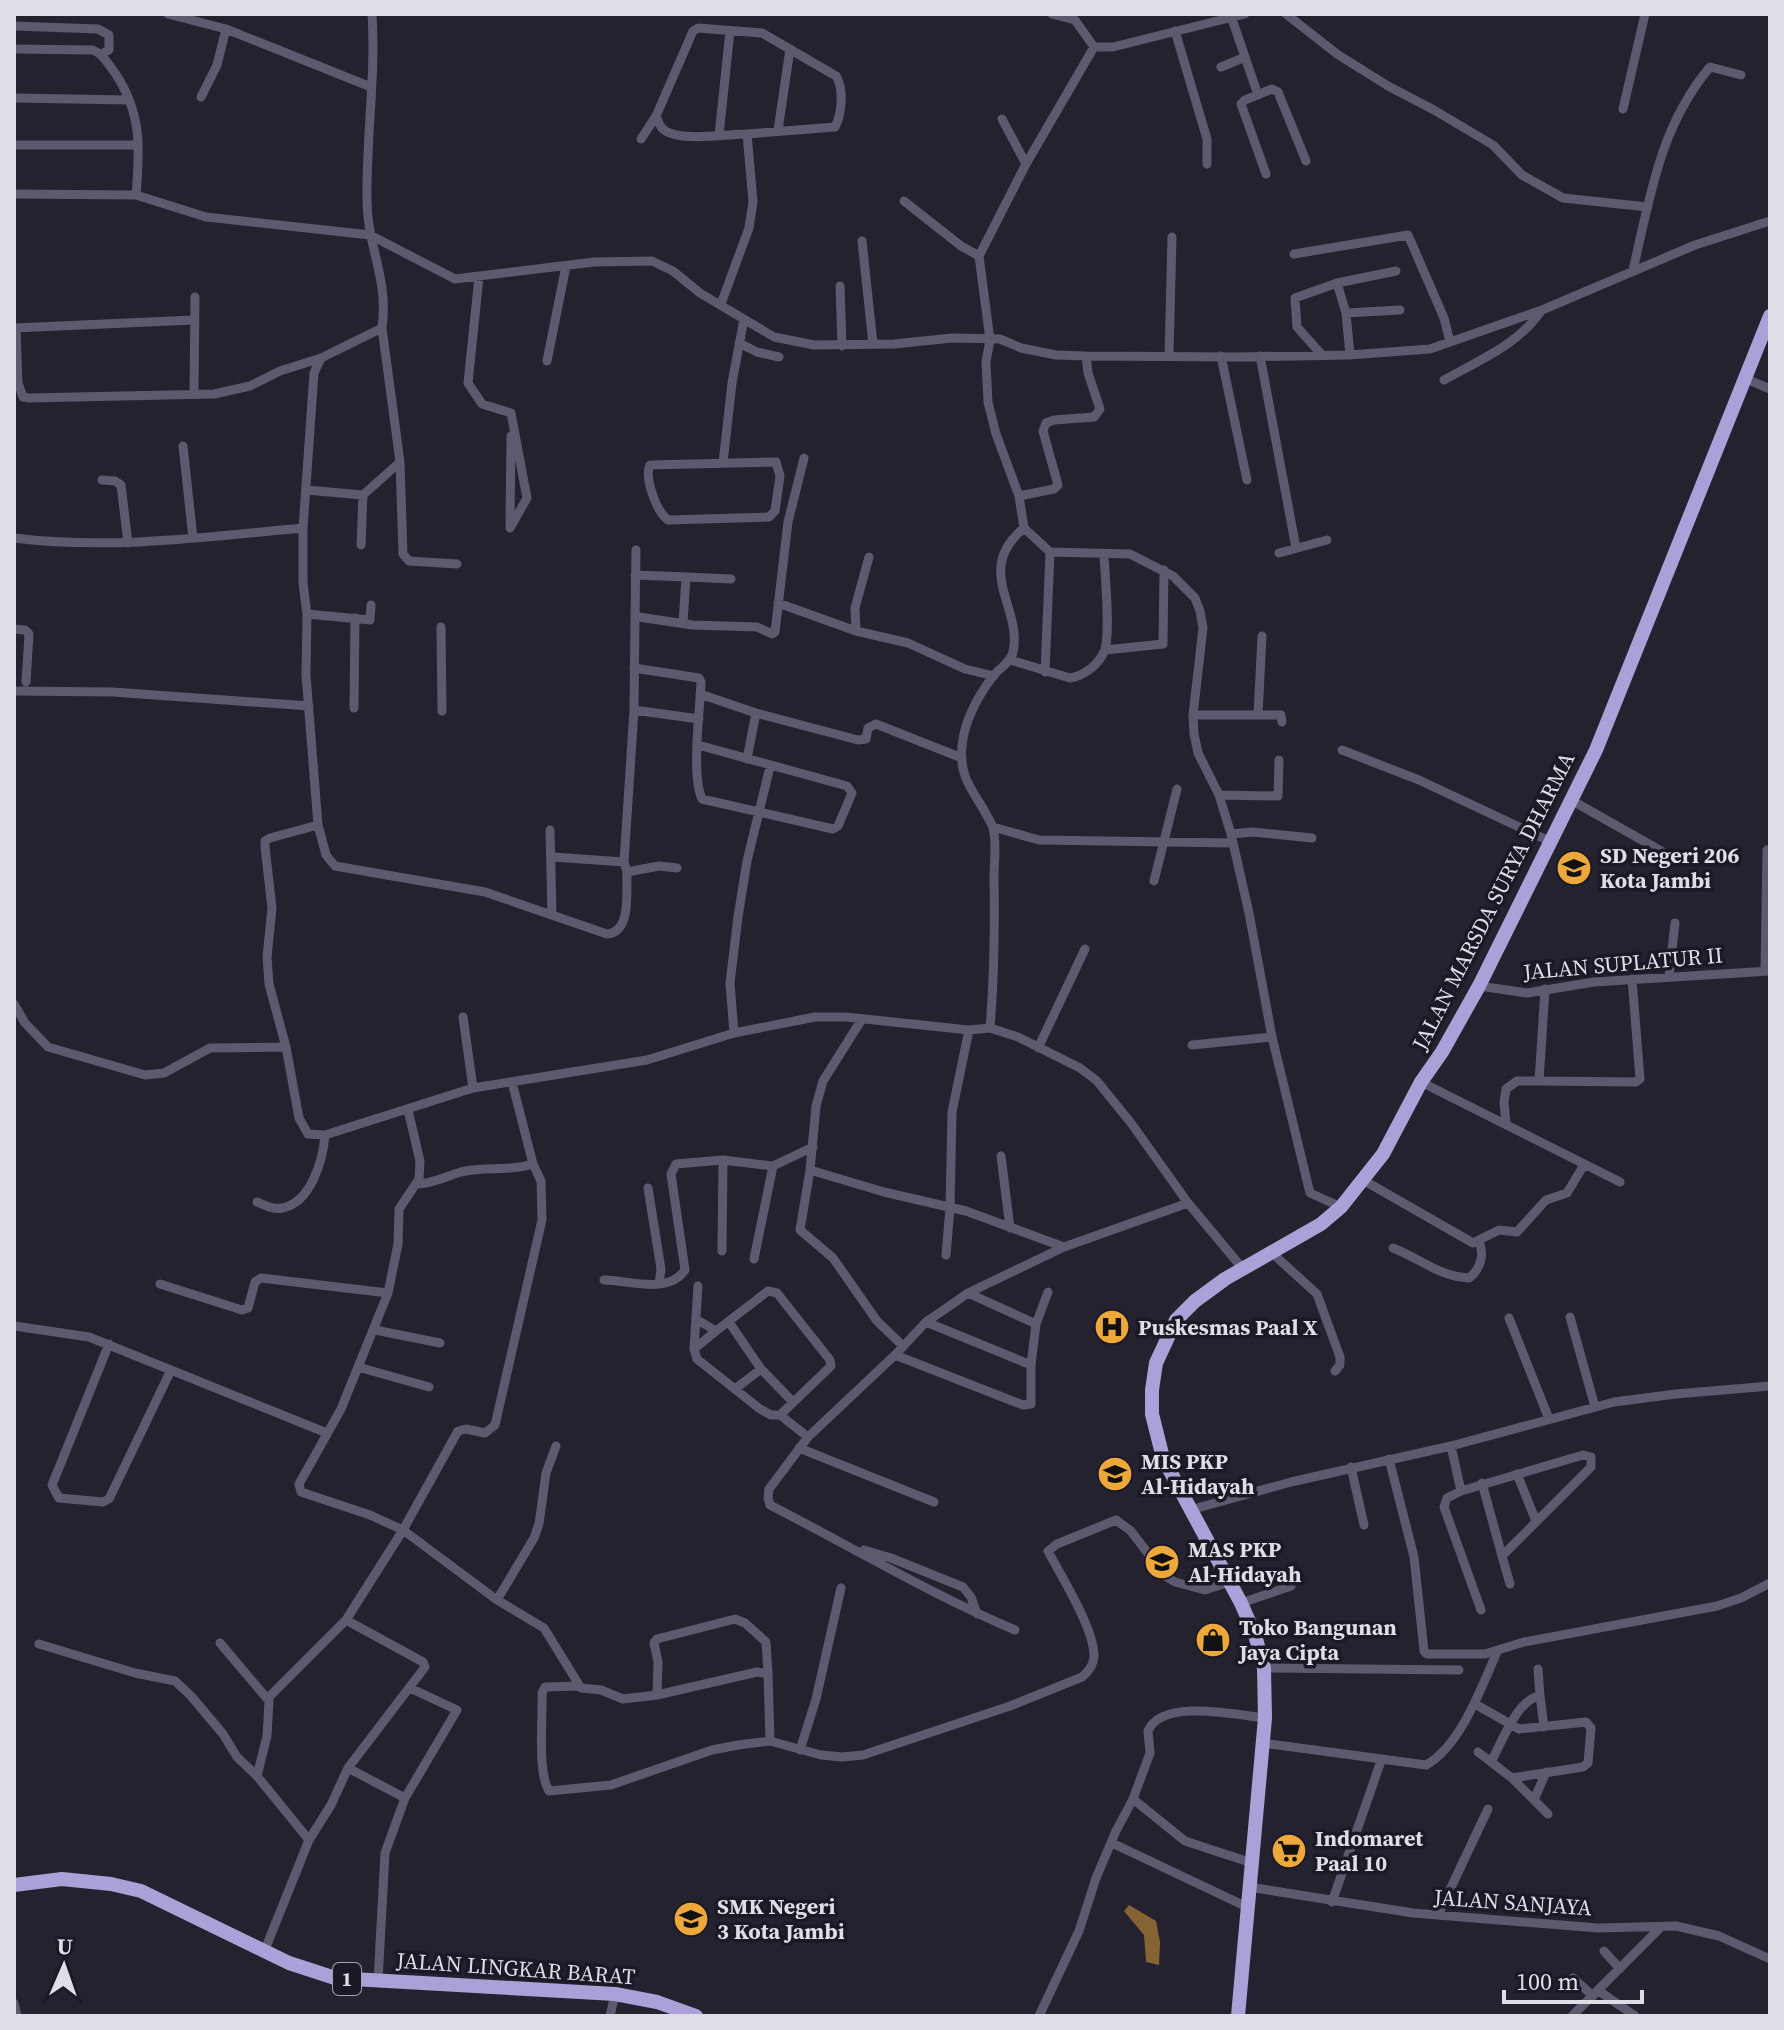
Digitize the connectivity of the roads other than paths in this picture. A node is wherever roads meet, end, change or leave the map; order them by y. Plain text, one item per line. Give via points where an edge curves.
1 (168, 14) edge
2 (372, 14) edge
3 (1052, 14) edge
4 (1245, 14) edge
5 (1286, 14) edge
6 (1645, 14) edge
7 (1231, 16) edge
8 (1075, 17) edge
9 (213, 19) edge
10 (14, 26) edge
11 (226, 29) junction
12 (730, 31) junction
13 (1175, 31) junction
14 (1094, 47) junction
15 (14, 49) edge
16 (790, 49) junction
17 (101, 54) junction
18 (1243, 58) junction
19 (1221, 67) dead end
20 (1741, 75) dead end
21 (371, 87) junction
22 (1258, 95) junction
23 (201, 97) dead end
24 (14, 98) edge
25 (129, 100) junction
26 (1623, 109) dead end
27 (656, 116) junction
28 (1002, 119) dead end
29 (778, 130) junction
30 (747, 134) junction
31 (719, 135) junction
32 (641, 139) dead end
33 (14, 145) edge
34 (138, 145) junction
35 (1306, 161) dead end
36 (1026, 164) junction
37 (1207, 164) dead end
38 (1266, 174) dead end
39 (14, 194) edge
40 (136, 195) junction
41 (904, 201) dead end
42 (1648, 207) junction
43 (1770, 221) edge
44 (370, 235) junction
45 (1172, 237) dead end
46 (862, 241) dead end
47 (1294, 254) dead end
48 (979, 256) junction
49 (566, 266) junction
50 (1633, 270) junction
51 (1396, 271) dead end
52 (479, 277) junction
53 (1337, 283) junction
54 (840, 286) dead end
55 (195, 297) dead end
56 (721, 304) junction
57 (1400, 310) dead end
58 (1542, 310) junction
59 (1346, 313) junction
60 (1770, 316) edge
61 (744, 319) junction
62 (194, 320) junction
63 (15, 328) edge
64 (382, 328) junction
65 (990, 340) junction
66 (1450, 342) junction
67 (739, 343) junction
68 (873, 344) junction
69 (842, 346) junction
70 (1322, 355) junction
71 (1350, 355) junction
72 (1086, 356) junction
73 (1169, 356) junction
74 (1221, 356) junction
75 (1260, 356) junction
76 (779, 357) dead end
77 (321, 358) junction
78 (547, 361) dead end
79 (1744, 378) junction
80 (1444, 380) dead end
81 (1770, 389) edge
82 (194, 394) junction
83 (511, 413) junction
84 (183, 446) dead end
85 (804, 458) dead end
86 (400, 462) junction
87 (723, 463) junction
88 (102, 480) dead end
89 (1247, 480) dead end
90 (306, 490) junction
91 (363, 495) junction
92 (1019, 496) junction
93 (773, 516) junction
94 (788, 522) junction
95 (303, 528) junction
96 (1024, 528) junction
97 (14, 538) edge
98 (193, 538) junction
99 (1327, 540) dead end
100 (128, 543) junction
101 (361, 545) dead end
102 (1296, 548) junction
103 (636, 550) dead end
104 (1050, 552) junction
105 (1279, 553) dead end
106 (1104, 555) junction
107 (869, 557) dead end
108 (457, 564) dead end
109 (1164, 570) junction
110 (635, 575) junction
111 (686, 577) junction
112 (731, 579) dead end
113 (778, 603) junction
114 (371, 605) dead end
115 (307, 614) junction
116 (355, 618) junction
117 (635, 619) junction
118 (683, 623) junction
119 (441, 627) dead end
120 (14, 629) edge
121 (856, 631) junction
122 (1262, 636) dead end
123 (1105, 650) junction
124 (1010, 660) junction
125 (634, 668) junction
126 (14, 671) edge
127 (1045, 672) junction
128 (994, 676) junction
129 (26, 682) junction
130 (14, 691) edge
131 (34, 691) junction
132 (700, 694) junction
133 (309, 706) junction
134 (354, 708) dead end
135 (634, 710) junction
136 (442, 711) dead end
137 (756, 713) junction
138 (1193, 715) junction
139 (1258, 715) junction
140 (699, 719) junction
141 (1282, 722) dead end
142 (698, 745) junction
143 (1342, 750) dead end
144 (962, 758) junction
145 (747, 759) junction
146 (1279, 760) dead end
147 (770, 767) junction
148 (1177, 789) dead end
149 (1219, 795) junction
150 (1571, 800) junction
151 (759, 813) junction
152 (318, 825) junction
153 (993, 827) junction
154 (550, 830) dead end
155 (1312, 838) dead end
156 (1232, 839) junction
157 (1166, 841) junction
158 (1549, 841) junction
159 (1767, 850) dead end
160 (1670, 856) dead end
161 (553, 857) junction
162 (625, 867) junction
163 (677, 868) dead end
164 (1154, 881) dead end
165 (552, 915) junction
166 (1675, 923) dead end
167 (1768, 927) edge
168 (1085, 949) dead end
169 (1768, 971) edge
170 (1669, 976) junction
171 (1632, 979) junction
172 (1479, 986) junction
173 (1545, 989) junction
174 (14, 1004) edge
175 (463, 1017) dead end
176 (862, 1019) junction
177 (990, 1028) junction
178 (969, 1030) junction
179 (734, 1033) junction
180 (1272, 1037) junction
181 (1192, 1045) dead end
182 (286, 1047) junction
183 (1038, 1048) junction
184 (1539, 1081) junction
185 (512, 1082) junction
186 (1421, 1082) junction
187 (473, 1088) junction
188 (408, 1110) junction
189 (1506, 1124) junction
190 (325, 1135) junction
191 (813, 1147) junction
192 (1001, 1156) dead end
193 (723, 1160) junction
194 (533, 1164) junction
195 (1584, 1165) junction
196 (773, 1166) junction
197 (810, 1170) junction
198 (1363, 1180) junction
199 (1620, 1182) dead end
200 (417, 1184) junction
201 (648, 1188) dead end
202 (257, 1202) dead end
203 (1188, 1203) junction
204 (1341, 1207) junction
205 (950, 1208) junction
206 (1010, 1228) junction
207 (1479, 1242) junction
208 (1064, 1247) junction
209 (1393, 1248) dead end
210 (722, 1251) dead end
211 (1272, 1253) junction
212 (946, 1255) dead end
213 (754, 1259) dead end
214 (1243, 1269) junction
215 (604, 1280) dead end
216 (160, 1284) dead end
217 (659, 1284) junction
218 (698, 1286) dead end
219 (1048, 1292) dead end
220 (388, 1293) junction
221 (968, 1293) junction
222 (1570, 1317) dead end
223 (1509, 1318) dead end
224 (696, 1319) junction
225 (729, 1322) junction
226 (926, 1322) junction
227 (1036, 1324) junction
228 (14, 1326) edge
229 (375, 1330) junction
230 (716, 1331) junction
231 (440, 1343) dead end
232 (109, 1344) junction
233 (903, 1346) junction
234 (694, 1349) junction
235 (895, 1355) junction
236 (1031, 1365) junction
237 (358, 1367) junction
238 (761, 1369) junction
239 (171, 1370) junction
240 (1335, 1371) dead end
241 (1770, 1386) edge
242 (429, 1387) dead end
243 (735, 1389) junction
244 (793, 1402) junction
245 (1595, 1407) junction
246 (780, 1415) junction
247 (1549, 1419) junction
248 (327, 1433) junction
249 (808, 1437) junction
250 (556, 1446) dead end
251 (1451, 1446) junction
252 (799, 1448) junction
253 (1389, 1459) junction
254 (1351, 1467) junction
255 (1517, 1474) junction
256 (1482, 1483) junction
257 (1461, 1491) junction
258 (934, 1502) dead end
259 (1190, 1510) junction
260 (1536, 1521) junction
261 (1364, 1525) dead end
262 (403, 1530) junction
263 (853, 1547) junction
264 (1502, 1556) junction
265 (1229, 1582) junction
266 (1770, 1583) edge
267 (1510, 1584) dead end
268 (1291, 1586) dead end
269 (841, 1588) dead end
270 (497, 1600) junction
271 (1241, 1603) junction
272 (1481, 1610) dead end
273 (977, 1614) junction
274 (346, 1620) junction
275 (1015, 1630) dead end
276 (220, 1643) dead end
277 (39, 1644) dead end
278 (1497, 1652) junction
279 (1264, 1668) junction
280 (1538, 1669) dead end
281 (1459, 1670) dead end
282 (768, 1674) junction
283 (578, 1686) junction
284 (410, 1688) junction
285 (657, 1695) junction
286 (1540, 1696) junction
287 (268, 1698) junction
288 (1475, 1704) junction
289 (1265, 1718) junction
290 (1511, 1724) junction
291 (1544, 1727) junction
292 (770, 1741) junction
293 (1262, 1743) junction
294 (800, 1750) junction
295 (1478, 1752) dead end
296 (1381, 1761) junction
297 (1491, 1762) junction
298 (348, 1768) junction
299 (1546, 1772) junction
300 (257, 1776) junction
301 (1512, 1778) junction
302 (405, 1798) junction
303 (1133, 1799) junction
304 (1534, 1800) junction
305 (1488, 1809) dead end
306 (1548, 1814) dead end
307 (309, 1840) junction
308 (1112, 1843) junction
309 (1252, 1863) junction
310 (14, 1885) edge
311 (1249, 1887) junction
312 (1332, 1902) junction
313 (1247, 1907) junction
314 (1438, 1915) junction
315 (1631, 1926) junction
316 (1661, 1927) junction
317 (1645, 1944) junction
318 (1604, 1951) dead end
319 (264, 1952) junction
320 (1770, 1959) edge
321 (1620, 1969) junction
322 (1573, 1978) dead end
323 (378, 1981) junction
324 (615, 1994) junction
325 (1596, 1994) junction
326 (14, 2003) edge
327 (17, 2016) edge
328 (610, 2016) edge
329 (696, 2016) edge
330 (1039, 2016) edge
331 (1238, 2016) edge
332 (1572, 2016) edge
333 (1635, 2016) edge

1 - 9 street
2 - 21 street
3 - 8 street
4 - 7 street
5 - 42 street via 1337,54 1493,145 1522,175 1563,198
6 - 26 street
7 - 13 street
7 - 18 street
8 - 14 street
9 - 11 street
10 - 17 street via 98,29 109,35 109,50
11 - 21 street
11 - 23 street
12 - 16 street via 762,33
12 - 27 street via 693,31
12 - 31 street
13 - 14 street
13 - 37 street via 1207,139
14 - 36 street
15 - 17 street
16 - 29 street
16 - 29 street via 838,79 839,120 830,130
17 - 25 street
18 - 19 street
18 - 22 street
20 - 42 street via 1708,69 1674,119
21 - 44 street via 366,200
22 - 35 street via 1278,92
22 - 38 street via 1241,104
24 - 25 street
25 - 34 street via 138,122
27 - 31 street via 672,134
27 - 32 street
28 - 36 street
29 - 30 street
30 - 31 street
30 - 56 street via 753,202
33 - 34 street
34 - 40 street
36 - 48 street
39 - 40 street
40 - 44 street via 206,217
41 - 48 street
42 - 50 street
43 - 50 street
44 - 52 street via 455,279
44 - 64 street via 384,289
45 - 73 street
46 - 68 street
47 - 66 street via 1408,235
48 - 65 street
49 - 52 street
49 - 56 street via 652,261
49 - 78 street
50 - 58 street
51 - 53 street
52 - 83 street via 468,383 482,404
53 - 59 street
53 - 70 street via 1298,295 1294,303 1297,327
54 - 69 street
55 - 62 street
56 - 61 street
57 - 59 street
58 - 66 street
58 - 80 street via 1506,345
59 - 71 street
60 - 79 highway, JALAN MARSDA SURYA DHARMA
61 - 67 street
61 - 69 street via 774,337
62 - 63 street
62 - 82 street
63 - 82 street via 23,397
64 - 77 street
64 - 86 street
65 - 68 street
65 - 72 street
65 - 92 street via 988,402
66 - 71 street via 1409,352
67 - 76 street
67 - 87 street
68 - 69 street
70 - 71 street
70 - 75 street
72 - 73 street
72 - 92 street via 1100,409 1090,418 1046,423 1043,431 1058,485
73 - 74 street
74 - 75 street
74 - 89 street
75 - 102 street
77 - 82 street via 250,386
77 - 90 street via 314,373
79 - 81 street
79 - 150 highway, JALAN MARSDA SURYA DHARMA
83 - 83 street via 511,456 510,528 527,498
84 - 98 street
85 - 94 street
86 - 91 street
86 - 108 street via 405,558
87 - 93 street via 776,462 780,476
87 - 93 street via 650,465 647,474 664,518
88 - 100 street via 121,485
90 - 91 street
90 - 95 street
91 - 101 street
92 - 96 street
93 - 94 street
94 - 113 street
95 - 98 street
95 - 115 street
96 - 104 street
96 - 124 street via 1013,536 999,576 1013,627
97 - 100 street
98 - 100 street
99 - 102 street
102 - 105 street
103 - 110 street
104 - 106 street
104 - 127 street
106 - 109 street via 1130,554
106 - 123 street
107 - 121 street via 855,608
109 - 123 street via 1163,644
109 - 138 street via 1186,587 1200,611 1203,628
110 - 111 street
110 - 117 street
111 - 112 street
111 - 118 street
113 - 118 street via 772,634 757,627
113 - 121 street
114 - 116 street via 370,620
115 - 116 street
115 - 133 street
116 - 134 street
117 - 118 street
117 - 125 street
119 - 136 street
120 - 129 street via 29,634
121 - 128 street via 908,643
122 - 139 street
123 - 127 street via 1078,677
124 - 127 street
124 - 128 street
125 - 132 street via 696,677
125 - 135 street
126 - 129 street
128 - 144 street via 965,729
129 - 131 street
130 - 131 street
131 - 133 street
132 - 137 street
132 - 140 street
133 - 152 street
135 - 140 street
135 - 162 street
137 - 144 street via 862,741 876,724
137 - 145 street
138 - 139 street
138 - 149 street via 1198,753
139 - 141 street via 1281,715
140 - 142 street
142 - 145 street
142 - 151 street via 697,786 702,799
143 - 158 street
144 - 153 street via 968,787
145 - 147 street
146 - 149 street via 1278,796
147 - 151 street
147 - 151 street via 847,786 852,793 833,829
148 - 157 street
149 - 156 street
150 - 158 highway, JALAN MARSDA SURYA DHARMA
150 - 160 street
151 - 179 street via 730,983
152 - 165 street via 326,855 335,866 485,892
152 - 182 street via 265,841 272,908 269,984
153 - 157 street via 1039,840
153 - 177 street
154 - 161 street
155 - 156 street via 1253,832
156 - 157 street
156 - 180 street
157 - 164 street
158 - 172 highway, JALAN MARSDA SURYA DHARMA
159 - 167 street
161 - 162 street
161 - 165 street
162 - 163 street
162 - 165 street via 624,917 615,933
166 - 170 street
167 - 169 street
168 - 183 street
169 - 170 street, JALAN SUPLATUR II
170 - 171 street, JALAN SUPLATUR II
171 - 173 street, JALAN SUPLATUR II
171 - 184 street via 1638,1081
172 - 173 street, JALAN SUPLATUR II via 1527,993
172 - 186 highway, JALAN MARSDA SURYA DHARMA
173 - 184 street
174 - 182 street via 48,1047 145,1075 164,1073 210,1048
175 - 187 street
176 - 178 street
176 - 179 street via 815,1017
176 - 191 street via 823,1081
177 - 178 street
177 - 183 street
178 - 205 street via 952,1112
179 - 185 street via 647,1060
180 - 181 street
180 - 204 street via 1310,1193
182 - 190 street via 299,1118 308,1134
183 - 203 street via 1097,1081
184 - 189 street via 1517,1081 1506,1089
185 - 187 street
185 - 194 street
186 - 189 street
186 - 198 highway, JALAN MARSDA SURYA DHARMA
187 - 188 street
188 - 190 street
188 - 200 street via 420,1161
189 - 195 street
190 - 202 street via 323,1157 301,1198 284,1208
191 - 196 street
191 - 197 street
192 - 206 street
193 - 196 street
193 - 210 street
193 - 217 street via 673,1167 685,1270
194 - 200 street via 461,1172
194 - 262 street via 541,1181 542,1220 495,1425 485,1433 458,1431
195 - 199 street
195 - 207 street via 1567,1193 1546,1200 1517,1232 1499,1230
196 - 213 street
197 - 205 street
197 - 233 street via 800,1230 833,1258 877,1321
198 - 204 highway, JALAN MARSDA SURYA DHARMA
198 - 207 street via 1467,1241
200 - 220 street via 399,1209
201 - 217 street
203 - 208 street
203 - 214 street
204 - 211 highway, JALAN MARSDA SURYA DHARMA
205 - 206 street
205 - 212 street
206 - 208 street
207 - 209 street via 1478,1268 1469,1278 1438,1272
208 - 221 street
211 - 214 highway, JALAN MARSDA SURYA DHARMA
211 - 240 street via 1317,1294 1340,1357
214 - 259 highway, JALAN MARSDA SURYA DHARMA via 1176,1320 1156,1363 1155,1433
215 - 217 street
216 - 220 street via 242,1310 248,1308 261,1278
218 - 224 street
219 - 227 street
220 - 229 street
221 - 226 street
221 - 227 street
222 - 245 street
223 - 247 street
224 - 230 street
224 - 234 street
225 - 230 street
225 - 238 street
225 - 244 street via 768,1291 777,1293 831,1362
226 - 233 street
226 - 236 street
227 - 236 street
228 - 232 street
229 - 231 street
229 - 237 street
230 - 234 street
232 - 239 street
232 - 239 street via 52,1485 59,1498 109,1499
233 - 235 street
234 - 243 street via 699,1361
235 - 236 street via 1023,1405 1033,1398
235 - 249 street
237 - 242 street
237 - 248 street
238 - 243 street
238 - 244 street
239 - 248 street
241 - 245 street
243 - 246 street via 760,1409
244 - 246 street
245 - 247 street
246 - 249 street
247 - 251 street
248 - 262 street via 299,1484 301,1492
249 - 252 street
250 - 270 street via 534,1538
251 - 253 street
251 - 257 street
252 - 258 street
252 - 263 street via 769,1489 770,1505
253 - 254 street
253 - 278 street via 1414,1557 1424,1651
254 - 259 street
254 - 261 street
255 - 256 street
255 - 260 street
255 - 260 street via 1591,1457 1591,1467
256 - 257 street
256 - 264 street
257 - 272 street via 1447,1498 1444,1507
259 - 265 highway, JALAN MARSDA SURYA DHARMA
260 - 264 street
262 - 270 street
262 - 274 street
263 - 273 street via 889,1571
263 - 273 street via 963,1587
264 - 267 street
265 - 271 highway, JALAN MARSDA SURYA DHARMA
265 - 294 street via 1205,1590 1175,1582 1116,1520 1048,1551 1091,1640 1093,1663 1082,1677 863,1755
266 - 278 street via 1717,1606 1524,1642
268 - 271 street
269 - 294 street
270 - 283 street via 544,1628
271 - 279 highway, JALAN MARSDA SURYA DHARMA
273 - 275 street
274 - 284 street via 423,1662
274 - 287 street
276 - 287 street
277 - 300 street via 175,1681
278 - 288 street
279 - 281 street
279 - 289 highway, JALAN MARSDA SURYA DHARMA
280 - 286 street
282 - 285 street via 757,1672
282 - 285 street via 766,1642 735,1619 657,1639
282 - 292 street
283 - 285 street via 623,1699
283 - 292 street via 552,1685 542,1693 542,1755 549,1791 611,1785 712,1750
284 - 298 street
284 - 302 street via 457,1710
286 - 290 street via 1523,1704
286 - 291 street
287 - 300 street via 267,1736
288 - 290 street
288 - 296 street via 1430,1763
289 - 293 highway, JALAN MARSDA SURYA DHARMA
289 - 303 street via 1192,1710 1156,1720 1148,1731 1150,1753
290 - 291 street
290 - 297 street
291 - 299 street via 1586,1722 1591,1728 1587,1766
292 - 294 street
293 - 296 street
293 - 309 highway, JALAN MARSDA SURYA DHARMA
295 - 297 street
296 - 312 street
297 - 301 street
298 - 302 street
298 - 307 street
299 - 301 street
299 - 304 street
300 - 307 street
301 - 304 street
302 - 323 street via 385,1853
303 - 308 street
303 - 309 street via 1185,1841
304 - 306 street
305 - 314 street
307 - 319 street
308 - 313 street
308 - 330 street
309 - 311 highway, JALAN MARSDA SURYA DHARMA
310 - 319 highway, JALAN LINGKAR BARAT / 1 via 62,1879 141,1891
311 - 312 street, JALAN SANJAYA
311 - 313 highway, JALAN MARSDA SURYA DHARMA
312 - 314 street, JALAN SANJAYA
313 - 331 highway, JALAN MARSDA SURYA DHARMA
314 - 315 street, JALAN SANJAYA
315 - 316 street, JALAN SANJAYA
315 - 317 street
316 - 317 street
316 - 320 street, JALAN SANJAYA via 1719,1936
317 - 321 street
318 - 321 street
319 - 323 highway, JALAN LINGKAR BARAT / 1 via 306,1971
321 - 325 street
322 - 325 street
323 - 324 highway, JALAN LINGKAR BARAT / 1
324 - 328 street
324 - 329 highway, JALAN LINGKAR BARAT / 1
325 - 332 street
325 - 333 street
326 - 327 street

